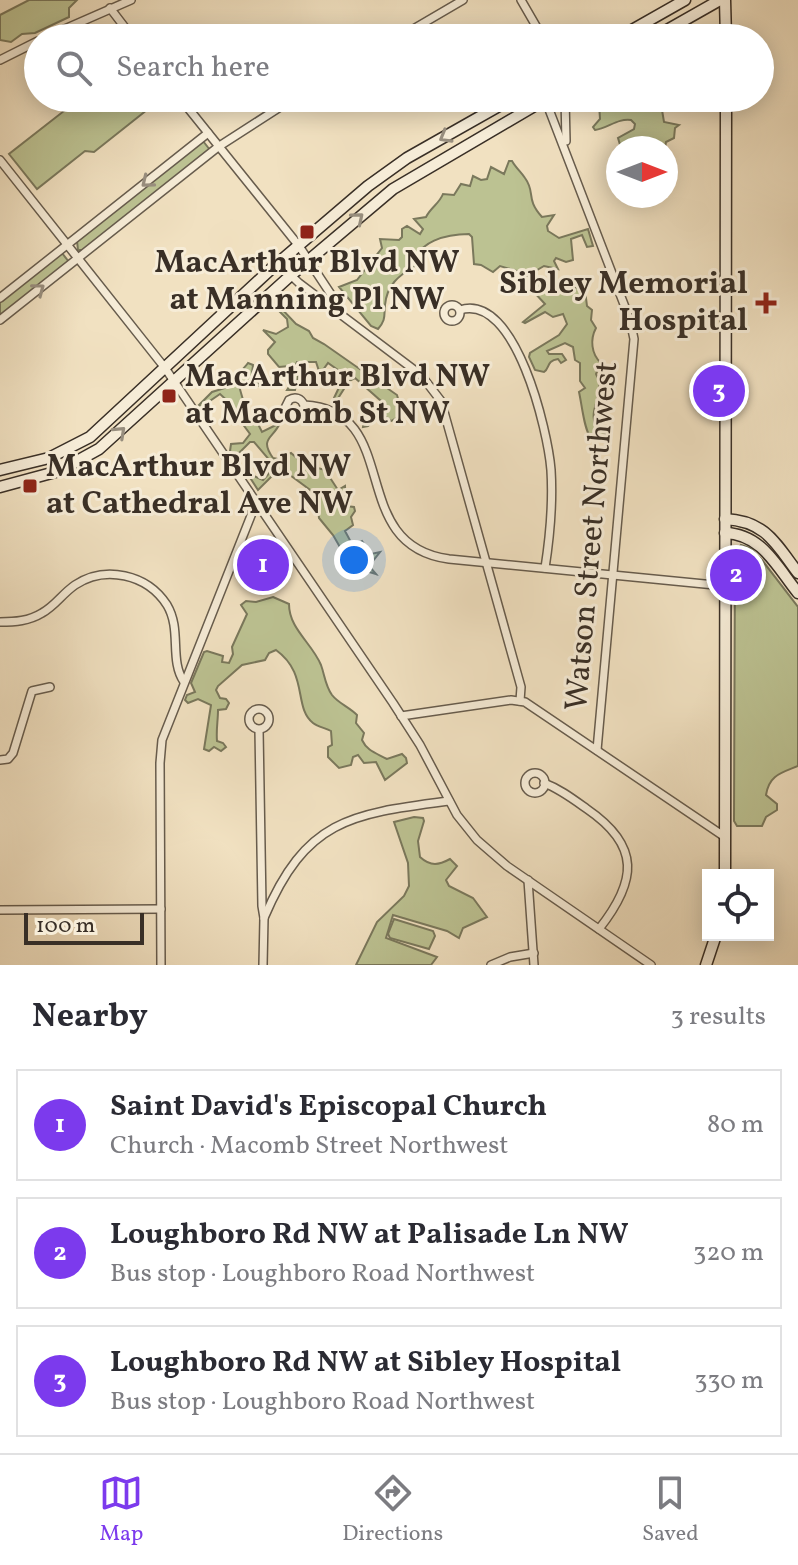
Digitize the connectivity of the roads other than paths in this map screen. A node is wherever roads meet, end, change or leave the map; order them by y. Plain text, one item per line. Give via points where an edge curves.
1 (131, 0) edge
2 (463, 0) edge
3 (521, 0) edge
4 (685, 0) edge
5 (722, 0) edge
6 (110, 8) junction
7 (75, 24) edge
8 (122, 24) edge
9 (422, 24) edge
10 (535, 24) edge
11 (643, 24) edge
12 (678, 24) edge
13 (725, 24) edge
14 (24, 48) edge
15 (0, 60) edge
16 (191, 112) edge
17 (272, 112) edge
18 (489, 112) edge
19 (522, 112) edge
20 (552, 112) edge
21 (565, 112) edge
22 (726, 112) edge
23 (208, 133) junction
24 (218, 147) junction
25 (566, 147) junction
26 (0, 160) edge
27 (68, 245) junction
28 (299, 246) junction
29 (79, 259) junction
30 (308, 260) junction
31 (278, 263) junction
32 (290, 276) junction
33 (0, 298) edge
34 (460, 310) dead end
35 (343, 314) junction
36 (0, 320) edge
37 (165, 368) junction
38 (174, 380) junction
39 (304, 405) dead end
40 (0, 470) edge
41 (0, 487) edge
42 (256, 503) junction
43 (725, 519) junction
44 (725, 533) junction
45 (487, 562) junction
46 (545, 568) junction
47 (798, 573) edge
48 (613, 575) junction
49 (725, 586) junction
50 (798, 593) edge
51 (0, 622) edge
52 (184, 682) junction
53 (50, 687) dead end
54 (520, 701) junction
55 (401, 716) junction
56 (259, 730) dead end
57 (597, 750) junction
58 (0, 760) edge
59 (544, 783) dead end
60 (449, 801) junction
61 (725, 837) junction
62 (725, 869) edge
63 (528, 880) junction
64 (161, 909) junction
65 (0, 910) edge
66 (264, 918) junction
67 (599, 929) junction
68 (714, 941) edge
69 (534, 953) junction
70 (161, 965) edge
71 (263, 965) edge
72 (491, 965) edge
73 (534, 965) edge
74 (651, 965) edge
75 (706, 965) edge

1 - 6 street
2 - 9 street
3 - 10 street
4 - 11 main road
5 - 12 main road
5 - 13 main road
6 - 7 street
6 - 8 street
14 - 15 street
16 - 23 street
17 - 24 street
18 -> 28 main road via 395,167
30 -> 19 main road via 404,181
20 - 25 street, Watson Street Northwest
21 - 25 street, Watson Street Northwest
22 - 43 main road
23 - 24 street
23 -> 27 street
24 - 28 street
24 - 29 street
25 - 48 street, Watson Street Northwest via 634,335
26 - 27 street
27 - 29 street
27 - 33 street
28 - 30 street
28 - 31 main road
36 -> 29 street
29 - 37 street
30 - 32 main road
30 - 35 street
31 - 32 street
31 - 37 main road
32 - 35 street
32 - 38 main road
34 - 46 street via 480,309 497,322 536,397 551,480
35 - 45 street via 421,375 441,401
37 - 38 street
37 - 40 main road via 79,444 43,461
41 -> 38 main road via 47,476 87,458
38 - 42 street
39 - 45 street via 337,414 357,434 372,461 388,518 406,543 427,555
42 - 52 street
42 - 55 street
43 - 44 main road
43 - 47 main road via 747,521 764,530
44 - 49 main road
44 - 50 main road via 756,542
45 - 46 street
45 - 54 street via 521,687
46 - 48 street
48 - 49 street
48 - 57 street, Watson Street Northwest
49 - 61 main road
51 - 52 street via 38,615 89,578 131,577 155,591 171,613 177,668
52 - 64 street via 160,754
53 - 58 street via 32,691 13,753
54 - 55 street
54 - 57 street
55 - 60 street
56 - 66 street
57 - 61 street
59 - 67 street via 607,823 623,848 625,888
60 - 63 street via 477,840
60 - 66 street via 376,811 331,830 290,866
61 - 62 main road
63 - 67 street
63 - 69 street
64 - 65 street
64 - 70 street
66 - 71 street
67 - 74 street
68 - 75 main road
69 - 72 street
69 - 73 street

